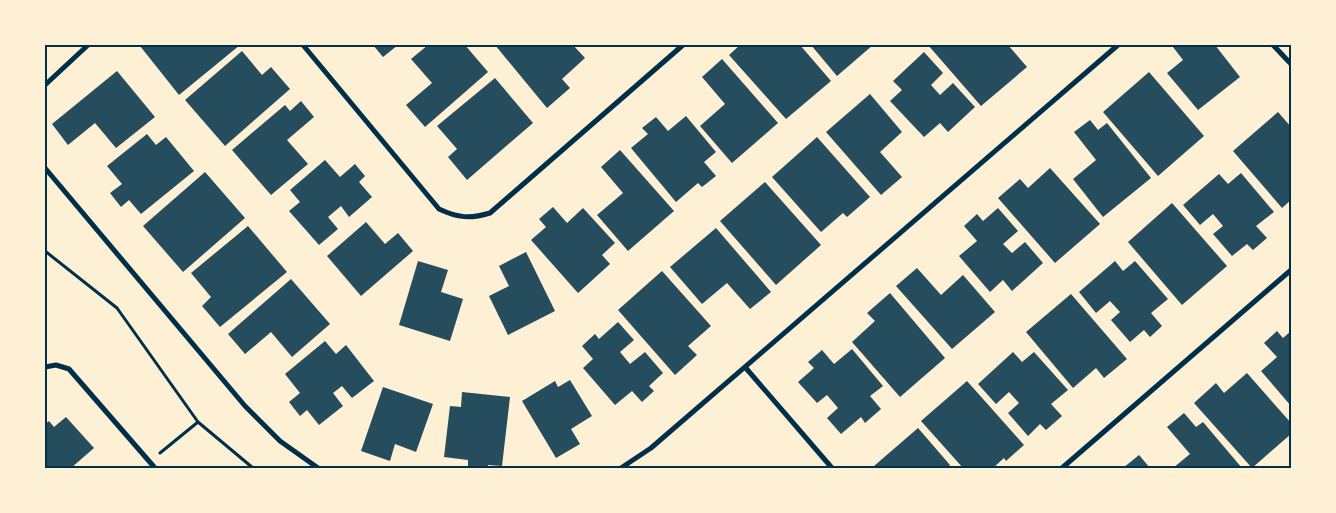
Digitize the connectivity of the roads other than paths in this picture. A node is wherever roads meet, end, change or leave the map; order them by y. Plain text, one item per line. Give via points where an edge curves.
1 (88, 45) edge
2 (304, 45) edge
3 (683, 45) edge
4 (1118, 45) edge
5 (1273, 45) edge
6 (1291, 64) edge
7 (45, 85) edge
8 (45, 168) edge
9 (1291, 270) edge
10 (45, 367) edge
11 (745, 368) junction
12 (155, 468) edge
13 (318, 468) edge
14 (621, 468) edge
15 (832, 468) edge
16 (1062, 468) edge

1 - 7 street
2 - 3 street via 439,209 456,218 474,218 490,213
4 - 11 street
5 - 6 street
8 - 13 street via 245,406 280,441
9 - 16 street
10 - 12 street via 56,365 69,369
11 - 14 street via 651,448
11 - 15 street

